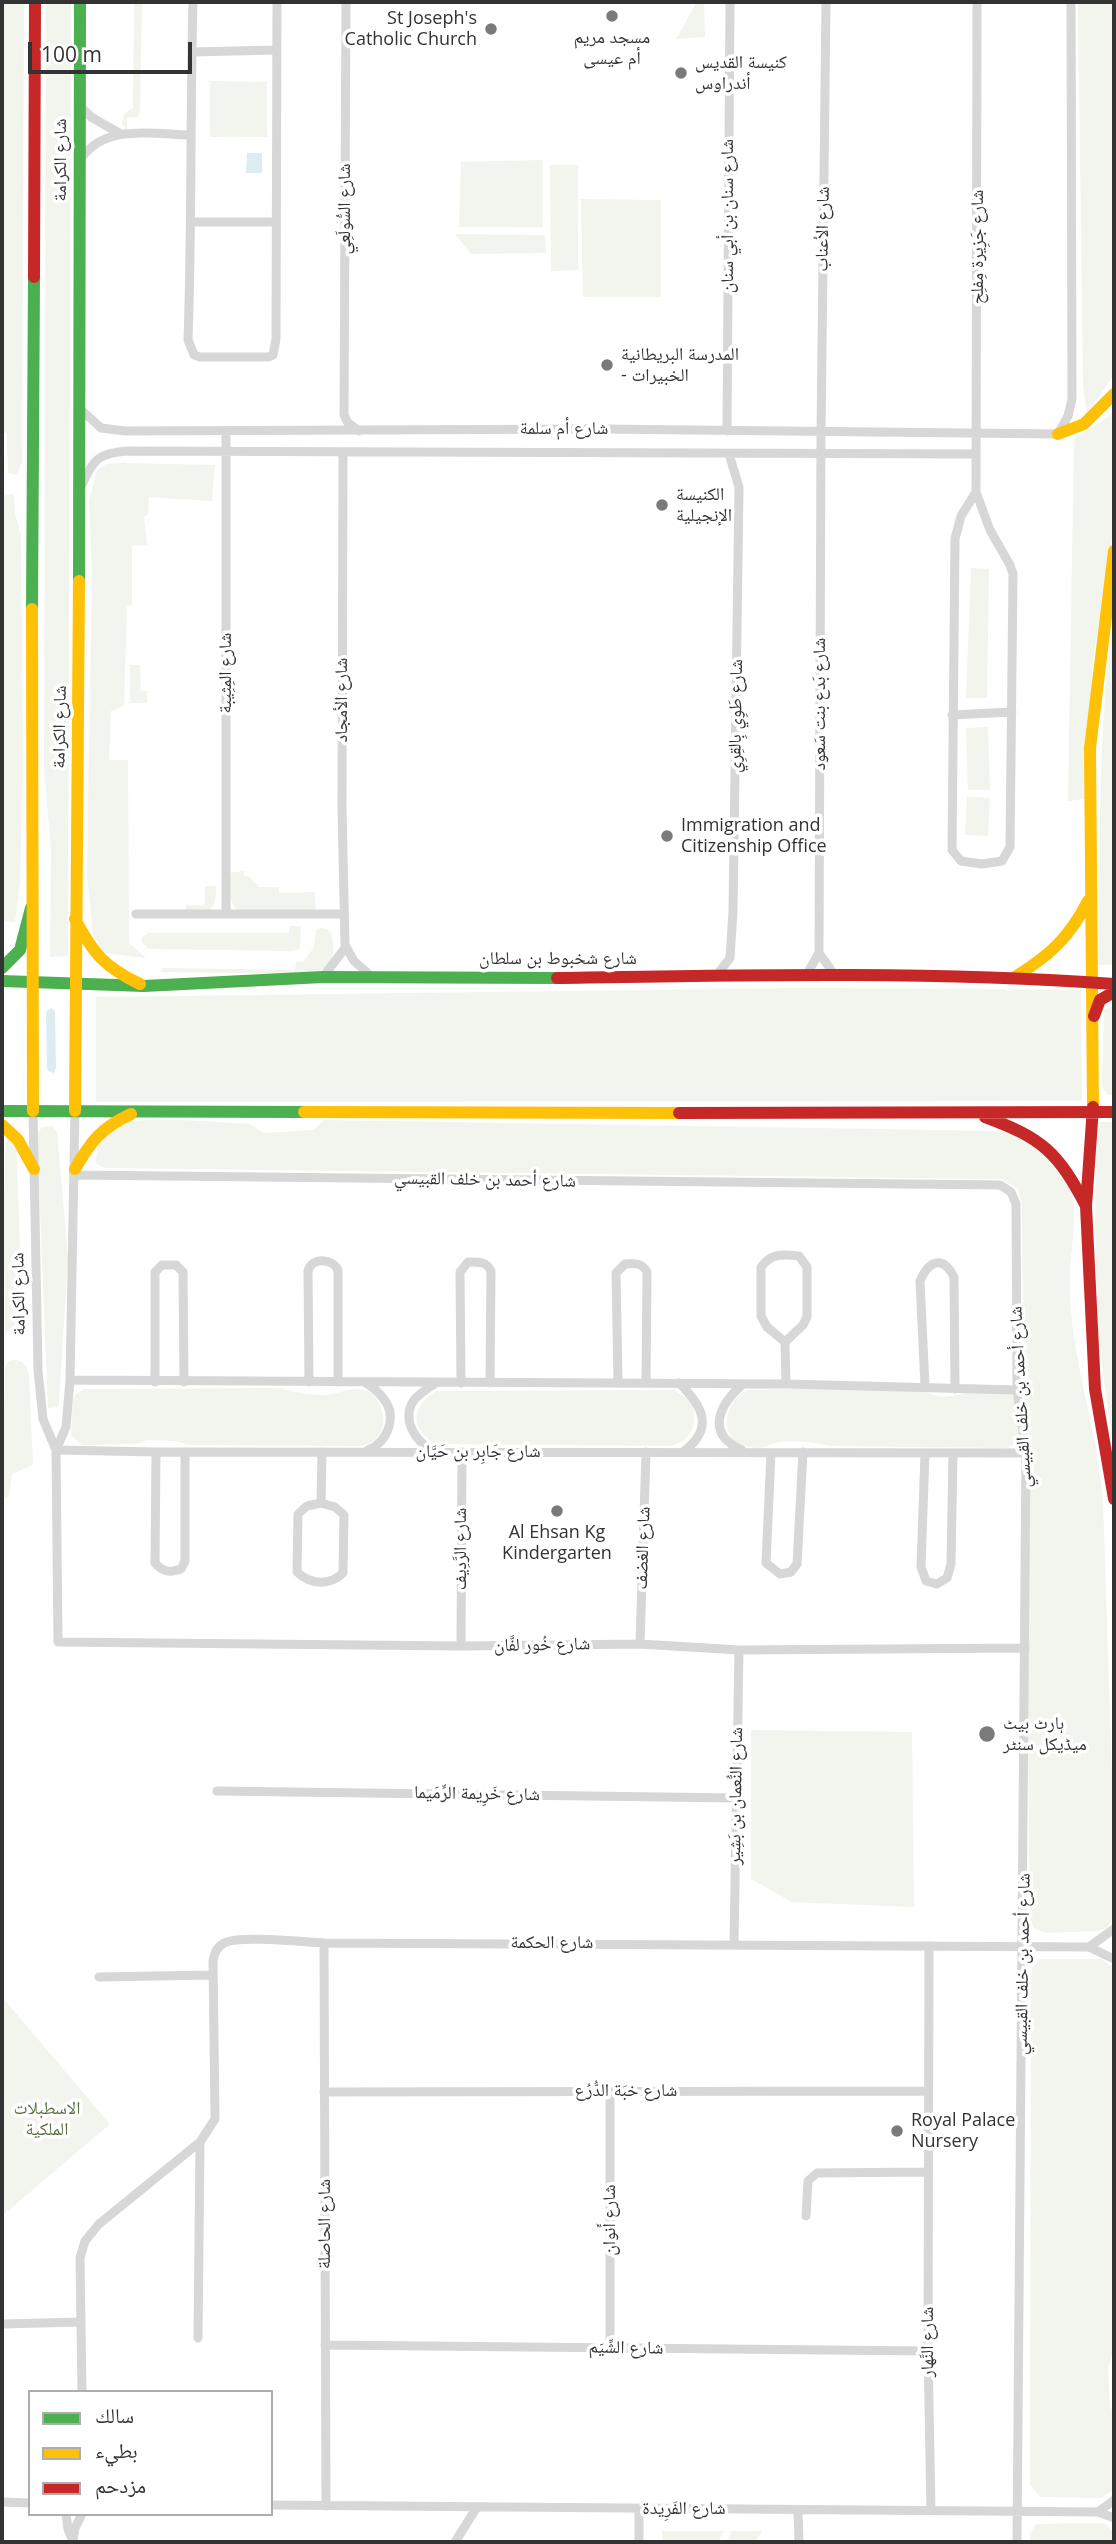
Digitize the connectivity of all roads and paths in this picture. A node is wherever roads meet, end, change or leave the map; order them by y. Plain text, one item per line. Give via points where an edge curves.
1 (35, 2) edge
2 (80, 2) edge
3 (193, 2) edge
4 (277, 2) edge
5 (346, 2) edge
6 (730, 2) edge
7 (826, 2) edge
8 (977, 2) edge
9 (1072, 2) edge
10 (277, 50) junction
11 (191, 52) junction
12 (79, 105) junction
13 (119, 133) junction
14 (190, 135) junction
15 (79, 162) junction
16 (192, 222) junction
17 (276, 222) junction
18 (1114, 394) edge
19 (78, 407) junction
20 (344, 415) junction
21 (226, 431) junction
22 (327, 431) junction
23 (359, 431) junction
24 (727, 431) junction
25 (821, 433) junction
26 (976, 433) junction
27 (1058, 434) junction
28 (226, 451) junction
29 (343, 452) junction
30 (729, 454) junction
31 (976, 454) junction
32 (821, 455) junction
33 (80, 489) junction
34 (976, 492) junction
35 (1114, 551) edge
36 (1012, 712) junction
37 (952, 715) junction
38 (1090, 896) junction
39 (32, 908) junction
40 (136, 914) dead end
41 (226, 914) junction
42 (344, 914) junction
43 (75, 919) junction
44 (345, 948) junction
45 (819, 953) junction
46 (2, 968) edge
47 (807, 974) junction
48 (834, 974) junction
49 (717, 975) junction
50 (371, 976) junction
51 (323, 977) junction
52 (1015, 977) junction
53 (2, 981) edge
54 (33, 982) junction
55 (75, 984) junction
56 (1091, 984) junction
57 (1114, 984) edge
58 (144, 986) junction
59 (1114, 992) edge
60 (1093, 1021) junction
61 (1093, 1076) junction
62 (1114, 1106) edge
63 (2, 1111) edge
64 (33, 1111) junction
65 (75, 1111) junction
66 (136, 1112) junction
67 (1093, 1112) junction
68 (1114, 1112) edge
69 (977, 1114) junction
70 (2, 1125) edge
71 (34, 1169) junction
72 (75, 1172) junction
73 (1086, 1206) junction
74 (785, 1342) junction
75 (70, 1380) junction
76 (155, 1382) junction
77 (184, 1382) junction
78 (309, 1382) junction
79 (338, 1382) junction
80 (365, 1382) junction
81 (436, 1382) junction
82 (618, 1382) junction
83 (461, 1383) junction
84 (490, 1383) junction
85 (646, 1383) junction
86 (679, 1383) junction
87 (743, 1384) junction
88 (786, 1384) junction
89 (925, 1386) junction
90 (955, 1389) junction
91 (1017, 1390) junction
92 (56, 1450) junction
93 (156, 1452) junction
94 (185, 1452) junction
95 (322, 1452) junction
96 (363, 1452) junction
97 (436, 1452) junction
98 (462, 1452) junction
99 (646, 1452) junction
100 (683, 1452) junction
101 (747, 1452) junction
102 (771, 1452) junction
103 (803, 1452) junction
104 (925, 1452) junction
105 (1026, 1452) junction
106 (953, 1453) junction
107 (1114, 1499) edge
108 (321, 1503) junction
109 (58, 1642) joint
110 (640, 1644) junction
111 (461, 1646) junction
112 (1025, 1648) junction
113 (739, 1650) junction
114 (217, 1791) dead end
115 (736, 1798) junction
116 (1114, 1929) edge
117 (324, 1943) junction
118 (734, 1943) junction
119 (929, 1946) junction
120 (1023, 1947) junction
121 (1089, 1947) junction
122 (1114, 1959) edge
123 (212, 1975) junction
124 (99, 1977) dead end
125 (610, 2091) junction
126 (927, 2091) junction
127 (324, 2092) junction
128 (200, 2142) junction
129 (928, 2172) junction
130 (806, 2216) dead end
131 (80, 2322) junction
132 (2, 2324) edge
133 (198, 2338) dead end
134 (325, 2345) junction
135 (610, 2348) junction
136 (928, 2351) junction
137 (82, 2390) edge
138 (1114, 2500) edge
139 (2, 2502) edge
140 (28, 2502) edge
141 (273, 2505) edge
142 (326, 2506) junction
143 (477, 2507) junction
144 (639, 2509) junction
145 (798, 2510) junction
146 (931, 2511) junction
147 (1016, 2512) junction
148 (1098, 2512) junction
149 (66, 2516) edge
150 (81, 2516) edge
151 (1114, 2518) edge
152 (73, 2541) edge
153 (455, 2542) edge
154 (639, 2542) edge
155 (799, 2542) edge
156 (1017, 2542) edge

1 - 39 main road, شارع الكرامة
2 - 12 main road, شارع الكرامة
3 - 11 street
4 - 10 street
5 - 20 street, شارع السُّولَعِي
6 - 24 street, شارع سنان بن أبي سنان
7 - 25 street, شارع الأعناب
8 - 26 street, شارع جَزِيرة مِفلِح
9 - 27 street via 1072,399
10 - 11 street
10 - 17 street
11 - 14 street
12 - 13 street
12 - 15 main road, شارع الكرامة
13 - 14 street
13 - 15 street via 95,143
14 - 16 street
15 - 19 main road, شارع الكرامة
16 - 17 street
16 - 17 street via 188,340 194,355 268,357 273,355 276,339
18 - 27 main road via 1084,424
19 - 21 street, شارع أم سلمة via 102,428 113,430
19 - 33 main road, شارع الكرامة
20 - 22 street
20 - 23 street
21 - 22 street, شارع أم سلمة
21 - 28 street, شارع المِثِيبة
22 - 23 street, شارع أم سلمة
23 - 24 street, شارع أم سلمة
24 - 25 street, شارع أم سلمة
25 - 26 street, شارع أم سلمة
25 - 32 street, شارع الأعناب
26 - 27 street, شارع أم سلمة
26 - 31 street, شارع جَزِيرة مِفلِح
28 - 29 street, شارع أم سلمة
28 - 33 street, شارع أم سلمة via 113,452 90,466
28 - 41 street, شارع المِثِيبة
29 - 30 street, شارع أم سلمة
29 - 42 street, شارع الأمجاد
30 - 32 street, شارع أم سلمة
30 - 49 street, شارع طَوِي بِالقِرِي via 739,487 733,911 730,958
31 - 32 street, شارع أم سلمة
31 - 34 street, شارع جَزِيرة مِفلِح
32 - 45 street, شارع بَدع بنت سَعود
33 - 43 main road, شارع الكرامة
34 - 36 street, شارع جَزِيرة مِفلِح via 1013,574
34 - 37 street, شارع جَزِيرة مِفلِح via 961,516 955,539
35 - 38 main road via 1090,748
36 - 37 street
36 - 37 street, شارع جَزِيرة مِفلِح via 1010,848 1002,861 982,864 961,861 952,850
38 - 52 main road via 1065,940
38 - 56 main road
39 - 46 main road via 21,948
39 - 54 main road, شارع الكرامة
40 - 41 street
41 - 42 street
42 - 44 street, شارع الأمجاد
43 - 55 main road, شارع الكرامة
43 - 58 main road via 105,966
44 - 50 street
44 - 51 street
45 - 47 street, شارع بَدع بنت سَعود
45 - 48 street
47 - 48 main road, شارع شخبوط بن سلطان
47 - 49 main road, شارع شخبوط بن سلطان
48 - 52 main road, شارع شخبوط بن سلطان
49 - 50 main road, شارع شخبوط بن سلطان
50 - 51 main road, شارع شخبوط بن سلطان
51 - 58 main road, شارع شخبوط بن سلطان
52 - 56 main road, شارع شخبوط بن سلطان
53 - 54 main road, شارع شخبوط بن سلطان
54 - 55 main road, شارع شخبوط بن سلطان
54 - 64 main road, شارع الكرامة
55 - 58 main road, شارع شخبوط بن سلطان
55 - 65 main road, شارع الكرامة
56 - 57 main road, شارع شخبوط بن سلطان
56 - 60 main road
59 - 60 main road via 1097,1004
60 - 61 main road
61 - 62 main road via 1099,1093
61 - 67 main road
63 - 64 main road
64 - 65 main road
64 - 71 street, شارع الكرامة
65 - 66 main road
65 - 72 street, شارع الكرامة
66 - 69 main road
66 - 72 main road via 98,1132
67 - 68 main road
67 - 69 main road
67 - 73 main road
69 - 73 main road via 1017,1129 1051,1149
70 - 71 main road via 18,1140
71 - 92 street, شارع الكرامة via 38,1370 43,1419
72 - 75 street, شارع الكرامة
72 - 91 street, شارع أحمد بن خلف القبيسي via 1000,1185 1016,1204
73 - 107 main road via 1094,1389
74 - 74 street via 761,1316 761,1267 773,1256 799,1256 807,1267 807,1317
74 - 88 street
75 - 76 street
75 - 92 street, شارع الكرامة via 66,1427
76 - 77 street
76 - 77 street via 155,1272 162,1265 176,1265 183,1272
77 - 78 street
78 - 79 street
78 - 79 street via 308,1271 314,1261 322,1261 335,1264 338,1270
79 - 80 street
80 - 81 street
80 - 96 street via 385,1400 389,1419 385,1438
81 - 83 street
81 - 97 street via 413,1402 409,1412 413,1434
82 - 84 street
82 - 85 street
82 - 85 street via 616,1273 625,1264 637,1263 647,1272
83 - 84 street
83 - 84 street via 460,1272 468,1262 482,1262 491,1271
85 - 86 street
86 - 87 street
86 - 100 street via 695,1398 702,1421 701,1434
87 - 88 street
87 - 101 street via 728,1398 720,1419 727,1442
88 - 89 street
89 - 90 street
89 - 90 street via 920,1280 932,1263 939,1262 946,1264 954,1277
90 - 91 street
91 - 105 street, شارع أحمد بن خلف القبيسي
92 - 93 street, شارع جَابِر بن حَيَّان
92 - 109 street, شارع الكرامة
93 - 94 street, شارع جَابِر بن حَيَّان
93 - 94 street via 155,1563 171,1572 181,1569 185,1561
94 - 95 street, شارع جَابِر بن حَيَّان
95 - 96 street, شارع جَابِر بن حَيَّان
95 - 108 street
96 - 97 street, شارع جَابِر بن حَيَّان
97 - 98 street, شارع جَابِر بن حَيَّان
98 - 99 street, شارع جَابِر بن حَيَّان
98 - 111 street, شارع الرَّدِيف
99 - 100 street, شارع جَابِر بن حَيَّان
99 - 110 street, شارع الغضف
100 - 101 street, شارع جَابِر بن حَيَّان
101 - 102 street, شارع جَابِر بن حَيَّان
102 - 103 street, شارع جَابِر بن حَيَّان
102 - 103 street via 766,1563 780,1574 791,1572 797,1564
103 - 104 street, شارع جَابِر بن حَيَّان
104 - 106 street, شارع جَابِر بن حَيَّان
104 - 106 street via 921,1567 926,1581 937,1584 947,1577 951,1564
105 - 106 street, شارع جَابِر بن حَيَّان
105 - 112 street, شارع أحمد بن خلف القبيسي
108 - 108 street via 298,1514 297,1549 297,1572 320,1583 335,1581 343,1573 344,1515
109 - 111 street, شارع خُور لفَّان
110 - 111 street, شارع خُور لفَّان
110 - 113 street, شارع خُور لفَّان
112 - 113 street, شارع خُور لفَّان
112 - 120 street, شارع أحمد بن خلف القبيسي
113 - 115 street, شارع النُّعمان بن بَشِير
114 - 115 street, شارع خَرِيمة الرِّمَيما
115 - 118 street, شارع النُّعمان بن بَشِير
116 - 121 street
117 - 118 street, شارع الحكمة
117 - 123 street, شارع الحكمة via 232,1940 214,1953
117 - 127 street, شارع الحاصلة
118 - 119 street, شارع الحكمة
119 - 120 street, شارع الحكمة
119 - 126 street, شارع النَّهار
120 - 121 street, شارع الحكمة
120 - 147 street, شارع أحمد بن خلف القبيسي
121 - 122 street, شارع الحكمة
123 - 124 street
123 - 128 street, شارع الحكمة via 215,2119
125 - 126 street, شارع خبَة الدُّرُع
125 - 127 street, شارع خبَة الدُّرُع
125 - 135 street, شارع أَنوان
126 - 129 street, شارع النَّهار
127 - 134 street, شارع الحاصلة
128 - 131 street, شارع الحكمة via 99,2224 85,2241 80,2258
128 - 133 street, شارع الحكمة
129 - 130 street via 817,2173 808,2181
129 - 136 street, شارع النَّهار
131 - 132 street
131 - 137 street, شارع الحكمة
134 - 135 street, شارع الشِّيَم
134 - 142 street, شارع الحاصلة
135 - 136 street, شارع الشِّيَم
136 - 146 street, شارع النَّهار
138 - 148 street
139 - 140 street
141 - 142 street, شارع الفَرِيدة
142 - 143 street, شارع الفَرِيدة
143 - 144 street, شارع الفَرِيدة
143 - 153 street
144 - 145 street, شارع الفَرِيدة
144 - 154 street
145 - 146 street, شارع الفَرِيدة
145 - 155 street
146 - 147 street, شارع الفَرِيدة
147 - 148 street, شارع الفَرِيدة
147 - 156 street, شارع أحمد بن خلف القبيسي
148 - 151 street, شارع الفَرِيدة
149 - 152 street
150 - 152 street

